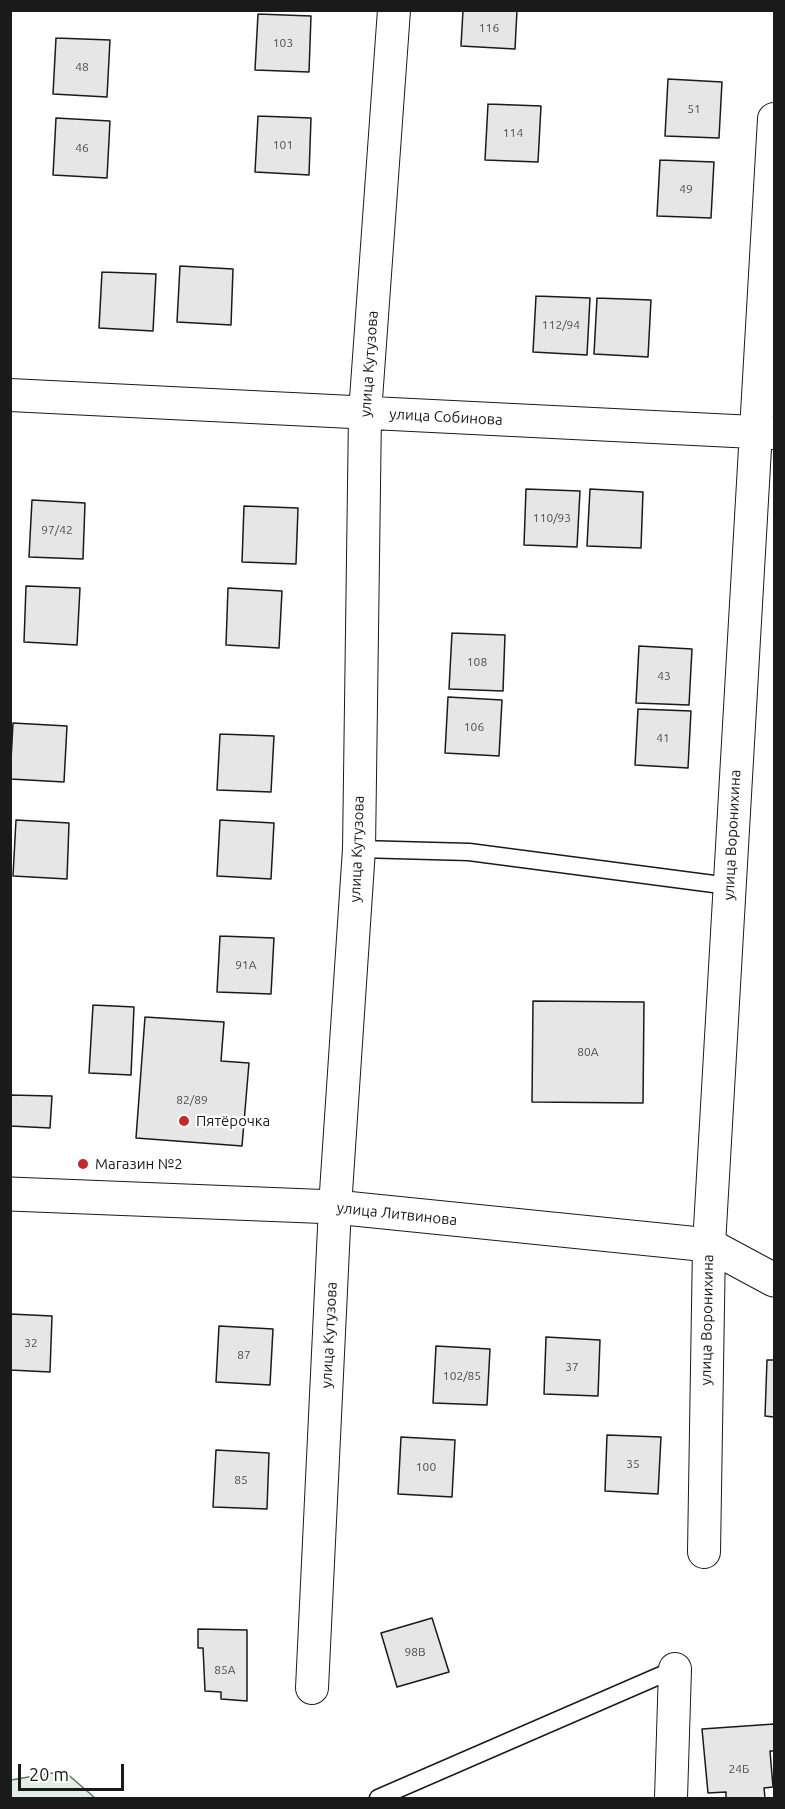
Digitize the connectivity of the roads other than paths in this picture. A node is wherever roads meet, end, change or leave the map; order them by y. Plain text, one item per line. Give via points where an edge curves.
1 (394, 10) edge
2 (774, 119) edge
3 (10, 395) edge
4 (365, 413) junction
5 (765, 433) edge
6 (359, 849) junction
7 (729, 886) junction
8 (10, 1194) edge
9 (335, 1208) junction
10 (709, 1245) junction
11 (774, 1280) edge
12 (704, 1552) dead end
13 (675, 1669) joint
14 (312, 1688) dead end
15 (378, 1798) edge
16 (671, 1798) edge

1 - 4 street, улица Кутузова
2 - 5 street, улица Воронихина
3 - 4 street, улица Собинова
4 - 5 street, улица Собинова
4 - 6 street, улица Кутузова
5 - 7 street, улица Воронихина
6 - 7 lane via 469,852
6 - 9 street, улица Кутузова
7 - 10 street, улица Воронихина
8 - 9 street, улица Литвинова
9 - 10 street, улица Литвинова
9 - 14 street, улица Кутузова
10 - 11 street, улица Литвинова
10 - 12 street, улица Воронихина
13 - 15 lane
13 - 16 street

